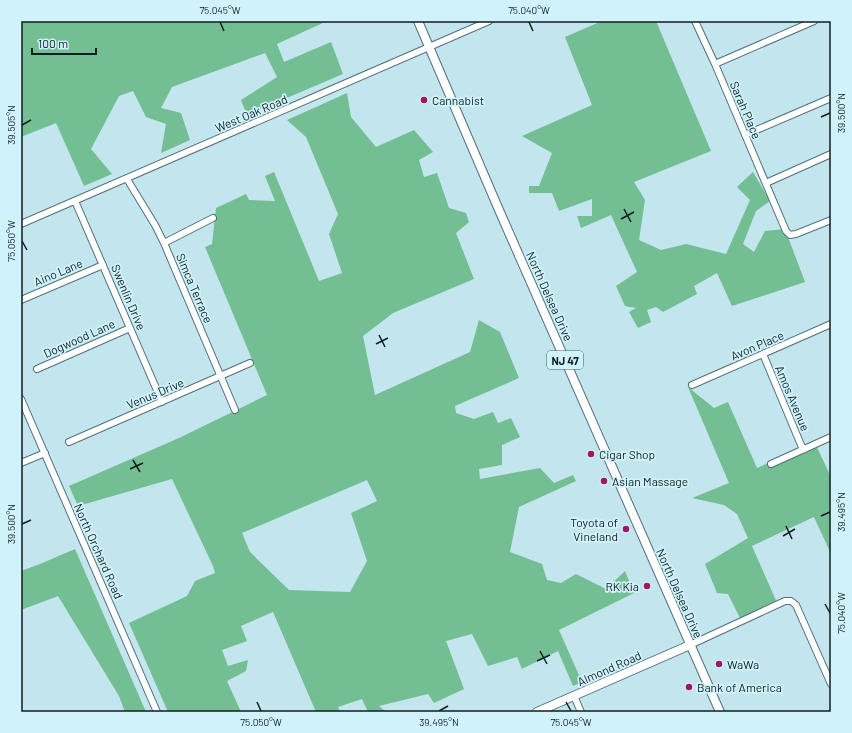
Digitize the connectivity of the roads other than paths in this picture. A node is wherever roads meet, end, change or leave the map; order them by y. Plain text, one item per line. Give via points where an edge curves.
1 (418, 21) edge
2 (489, 21) edge
3 (695, 21) edge
4 (814, 21) edge
5 (429, 47) junction
6 (715, 64) junction
7 (831, 98) edge
8 (745, 136) junction
9 (831, 154) edge
10 (127, 179) junction
11 (766, 183) junction
12 (75, 201) junction
13 (213, 218) dead end
14 (831, 220) edge
15 (21, 224) edge
16 (164, 243) junction
17 (103, 265) junction
18 (21, 300) edge
19 (831, 324) edge
20 (130, 328) junction
21 (763, 354) junction
22 (250, 363) dead end
23 (37, 369) dead end
24 (221, 376) junction
25 (692, 385) dead end
26 (21, 399) edge
27 (162, 402) junction
28 (235, 410) dead end
29 (831, 437) edge
30 (69, 442) dead end
31 (805, 449) junction
32 (45, 453) junction
33 (21, 463) edge
34 (771, 464) dead end
35 (690, 645) junction
36 (831, 684) edge
37 (574, 696) junction
38 (157, 712) edge
39 (538, 712) edge
40 (581, 712) edge
41 (720, 712) edge

1 - 5 main road, North Delsea Drive / NJ 47
2 - 5 street, West Oak Road
3 - 6 street, Sarah Place
4 - 6 street
5 - 10 street, West Oak Road
5 - 35 main road, North Delsea Drive / NJ 47
6 - 8 street, Sarah Place
7 - 8 street
8 - 11 street, Sarah Place
9 - 11 street
10 - 12 street, West Oak Road
10 - 16 street, Simca Terrace
11 - 14 street, Sarah Place via 790,235
12 - 15 street, West Oak Road
12 - 17 street, Swenlin Drive
13 - 16 street
16 - 24 street, Simca Terrace
17 - 18 street, Aino Lane
17 - 20 street, Swenlin Drive
19 - 21 street, Avon Place
20 - 23 street, Dogwood Lane
20 - 27 street, Swenlin Drive
21 - 25 street, Avon Place
21 - 31 street, Amos Avenue via 802,448
22 - 24 street, Venus Drive
24 - 27 street, Venus Drive
24 - 28 street, Simca Terrace
26 - 32 street, North Orchard Road
27 - 30 street, Venus Drive
29 - 31 street
31 - 34 street
32 - 33 street
32 - 38 street, North Orchard Road
35 - 36 street via 785,601 791,601 796,605
35 - 37 main road, Almond Road
35 - 41 main road, North Delsea Drive / NJ 47
37 - 39 main road, Almond Road
37 - 40 street

